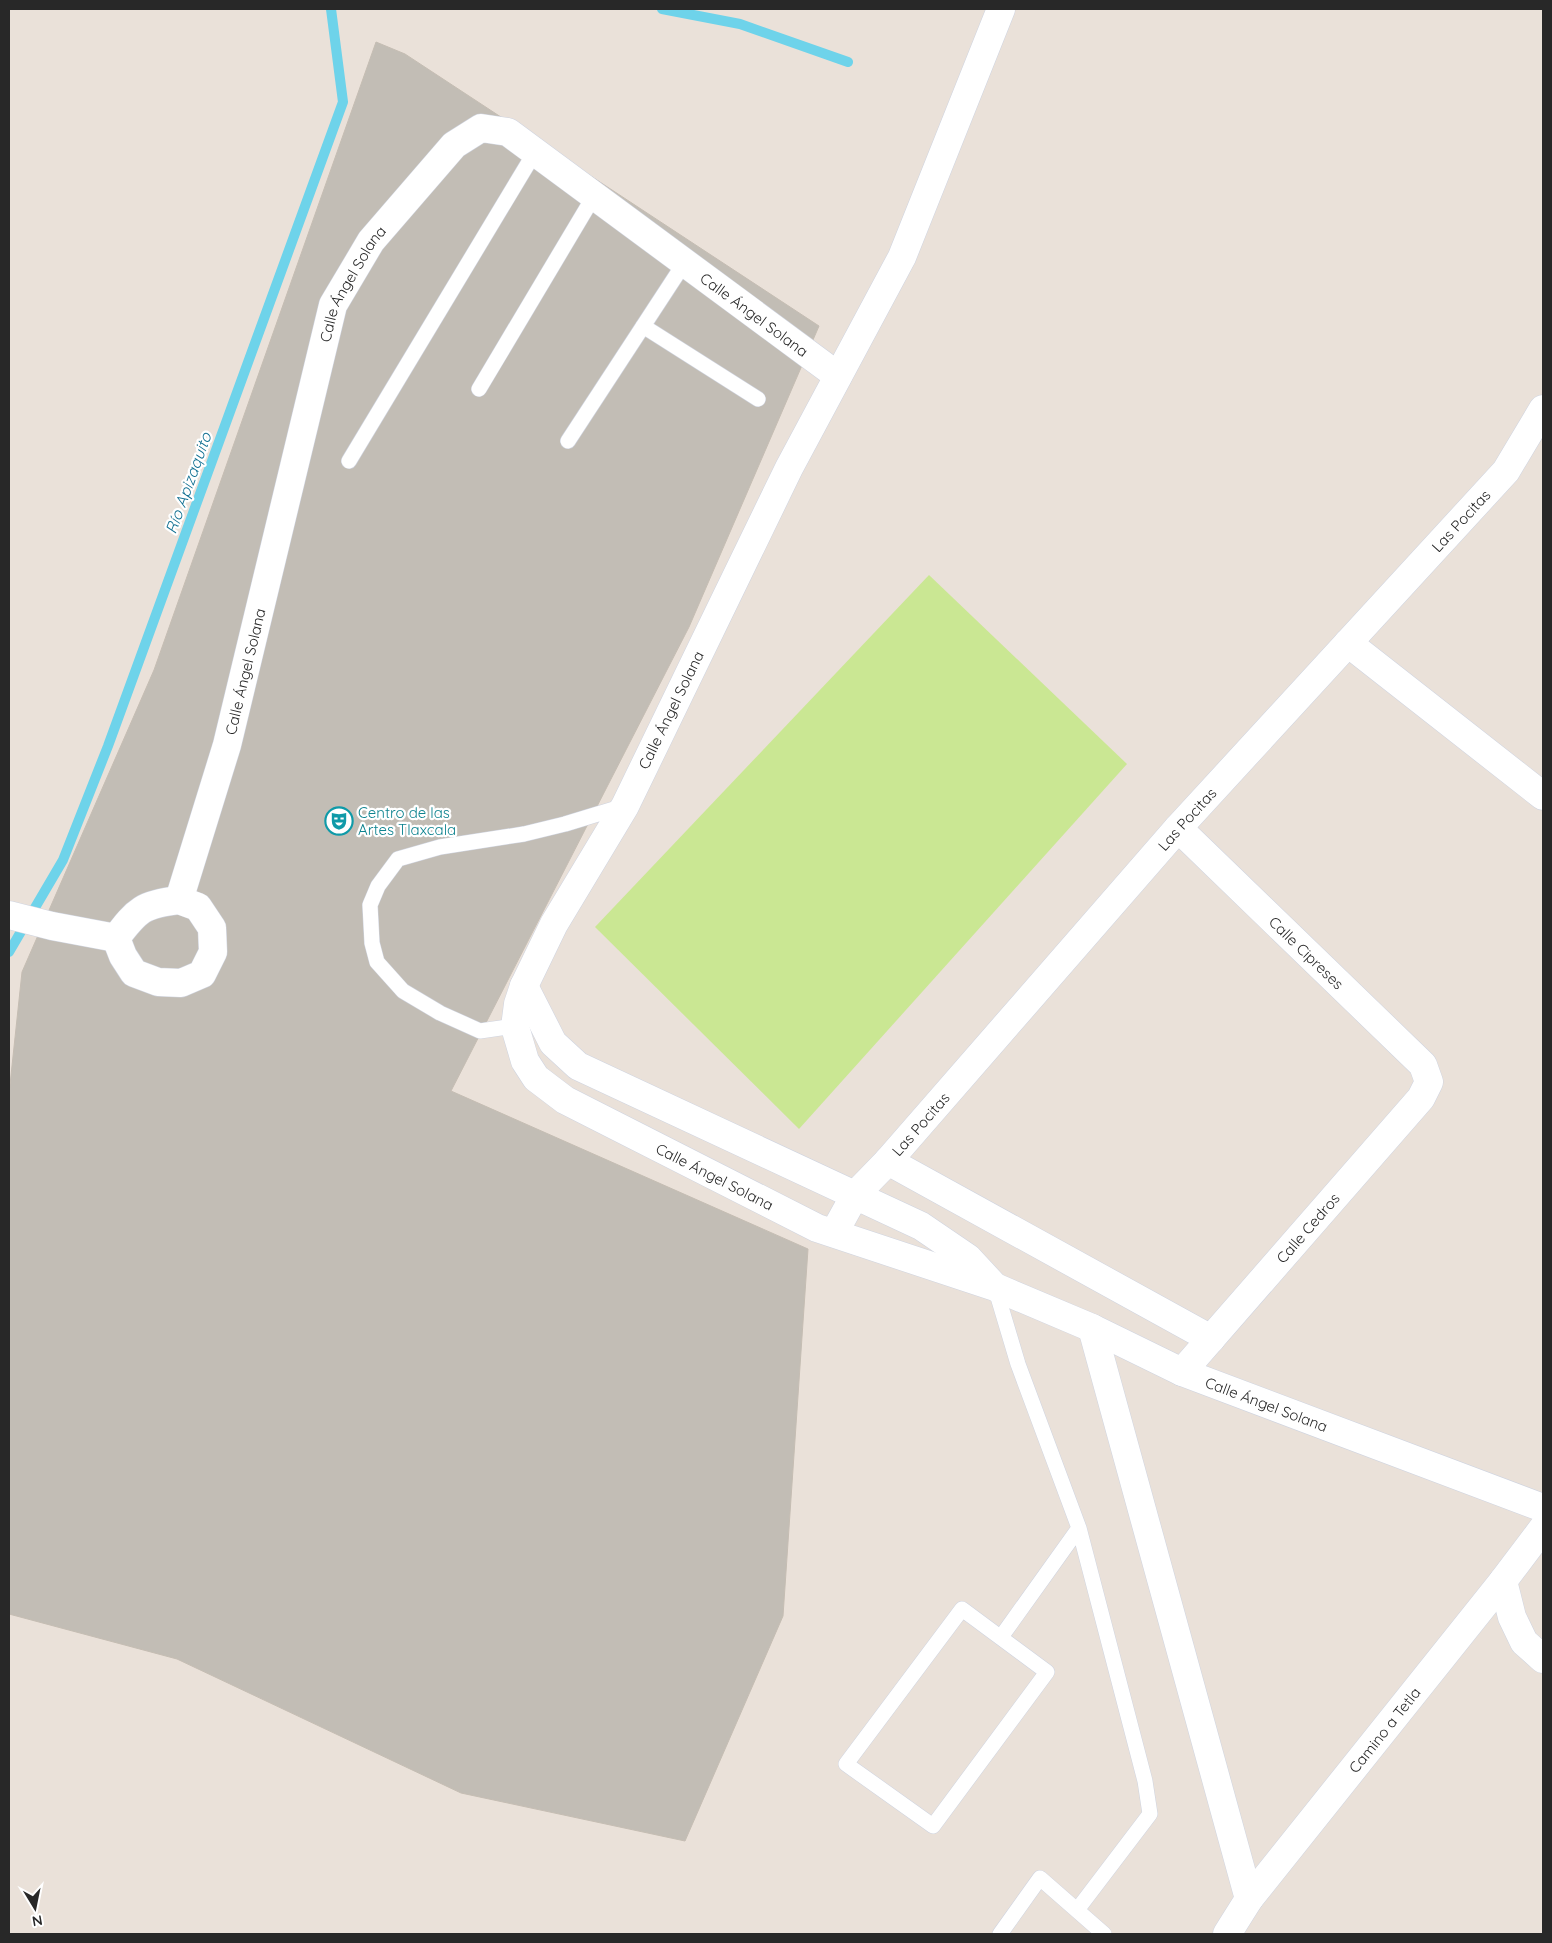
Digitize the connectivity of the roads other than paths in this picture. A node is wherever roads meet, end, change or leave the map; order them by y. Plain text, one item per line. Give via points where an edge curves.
1 (1001, 9) edge
2 (535, 152) junction
3 (594, 196) junction
4 (685, 262) junction
5 (643, 326) junction
6 (838, 376) junction
7 (479, 389) dead end
8 (758, 399) dead end
9 (1543, 409) edge
10 (568, 441) dead end
11 (349, 461) dead end
12 (1348, 643) junction
13 (1543, 796) edge
14 (625, 806) junction
15 (1178, 828) junction
16 (179, 900) junction
17 (9, 915) edge
18 (116, 938) junction
19 (527, 1023) junction
20 (1429, 1082) joint
21 (888, 1162) junction
22 (856, 1195) junction
23 (834, 1233) junction
24 (995, 1288) junction
25 (1092, 1328) junction
26 (1212, 1339) junction
27 (1182, 1372) junction
28 (1543, 1508) edge
29 (1079, 1528) junction
30 (1543, 1528) edge
31 (1503, 1581) junction
32 (1001, 1637) junction
33 (1543, 1659) edge
34 (1249, 1899) junction
35 (1077, 1910) junction
36 (1000, 1934) edge
37 (1104, 1934) edge
38 (1227, 1934) edge

1 - 6 street, Calle Ángel Solana via 902,257
2 - 3 street, Calle Ángel Solana
2 - 11 lane
2 - 16 street, Calle Ángel Solana via 508,132 481,128 454,145 371,241 333,305 227,745
3 - 4 street, Calle Ángel Solana
3 - 7 lane
4 - 5 lane
4 - 6 street, Calle Ángel Solana
5 - 8 lane
5 - 10 lane
6 - 14 street, Calle Ángel Solana
9 - 12 street, Las Pocitas via 1506,471
12 - 13 street
12 - 15 street, Las Pocitas
14 - 19 street, Calle Ángel Solana via 554,924 524,986 518,1004
14 - 19 lane via 524,834 440,847 398,859 378,886 370,905 372,943 377,962 403,991 480,1031
15 - 20 street, Calle Cipreses via 1424,1065
15 - 21 street, Las Pocitas
16 - 18 street via 157,902 134,914
16 - 18 street via 198,906 212,928 213,952 202,974 181,983 158,982 134,973
17 - 18 street
19 - 22 street, Calle Ángel Solana via 578,1066
19 - 23 street, Calle Ángel Solana via 525,1060 536,1078 565,1100 817,1228
20 - 26 street, Calle Cedros via 1421,1098
21 - 22 street, Las Pocitas
21 - 26 street
22 - 23 street, Las Pocitas
22 - 24 street, Calle Ángel Solana via 922,1226 968,1258
23 - 24 street, Calle Ángel Solana
24 - 25 street, Calle Ángel Solana
24 - 29 lane via 1018,1364
25 - 27 street, Calle Ángel Solana
25 - 34 street
26 - 27 street, Calle Cedros
27 - 28 street, Calle Ángel Solana
29 - 32 lane
29 - 35 lane via 1145,1781 1150,1814
30 - 31 street, Camino a Tetla
31 - 33 street via 1512,1617 1524,1642
31 - 34 street, Camino a Tetla
32 - 32 lane via 962,1609 846,1764 933,1826 1047,1672
34 - 38 street, Camino a Tetla
35 - 36 lane via 1040,1878
35 - 37 lane

